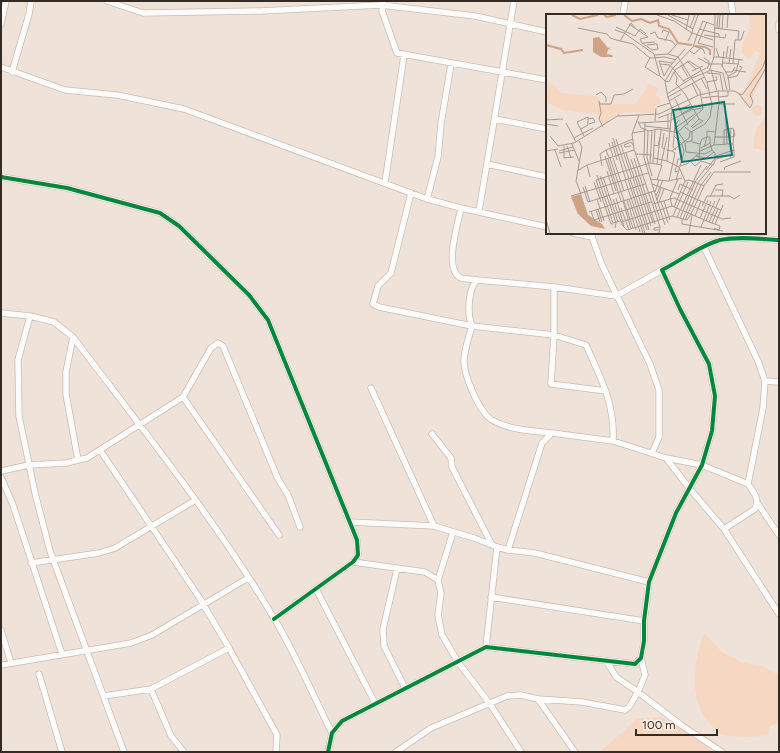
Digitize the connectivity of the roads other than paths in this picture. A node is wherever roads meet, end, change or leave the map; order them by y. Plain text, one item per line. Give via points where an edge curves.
1 (6, 1) edge
2 (31, 1) edge
3 (107, 1) edge
4 (514, 1) edge
5 (625, 1) edge
6 (731, 1) edge
7 (383, 3) edge
8 (623, 14) edge
9 (733, 14) edge
10 (1, 24) edge
11 (510, 24) junction
12 (779, 24) edge
13 (779, 30) edge
14 (546, 32) edge
15 (404, 55) junction
16 (452, 64) junction
17 (1, 67) edge
18 (12, 72) junction
19 (502, 73) junction
20 (546, 80) edge
21 (494, 119) junction
22 (546, 129) edge
23 (487, 164) junction
24 (546, 176) edge
25 (1, 177) edge
26 (385, 184) junction
27 (411, 193) junction
28 (427, 198) junction
29 (461, 208) junction
30 (479, 211) junction
31 (546, 227) edge
32 (583, 234) edge
33 (593, 235) edge
34 (758, 236) edge
35 (779, 241) edge
36 (704, 247) junction
37 (662, 270) junction
38 (476, 280) junction
39 (554, 288) junction
40 (616, 296) junction
41 (1, 313) edge
42 (30, 316) junction
43 (472, 326) junction
44 (554, 335) junction
45 (73, 337) junction
46 (765, 381) junction
47 (779, 382) edge
48 (371, 388) dead end
49 (606, 391) junction
50 (183, 397) junction
51 (140, 426) junction
52 (432, 434) dead end
53 (552, 434) junction
54 (613, 441) junction
55 (100, 450) junction
56 (652, 453) junction
57 (666, 458) junction
58 (78, 460) junction
59 (29, 465) junction
60 (702, 466) junction
61 (1, 471) edge
62 (1, 477) edge
63 (748, 484) junction
64 (690, 489) junction
65 (194, 501) junction
66 (758, 504) junction
67 (350, 522) junction
68 (434, 526) junction
69 (152, 527) junction
70 (300, 527) dead end
71 (724, 529) junction
72 (453, 532) junction
73 (279, 535) dead end
74 (779, 535) edge
75 (491, 543) junction
76 (497, 547) junction
77 (508, 550) junction
78 (53, 559) junction
79 (353, 562) junction
80 (31, 563) junction
81 (397, 569) junction
82 (248, 578) junction
83 (438, 580) junction
84 (649, 582) junction
85 (316, 589) junction
86 (491, 597) junction
87 (203, 604) junction
88 (779, 614) edge
89 (274, 619) junction
90 (644, 621) junction
91 (1, 630) edge
92 (486, 647) junction
93 (229, 648) junction
94 (86, 649) junction
95 (62, 654) junction
96 (641, 658) junction
97 (458, 662) junction
98 (607, 662) junction
99 (11, 663) junction
100 (1, 665) edge
101 (39, 674) dead end
102 (151, 688) junction
103 (405, 688) junction
104 (638, 692) junction
105 (104, 696) junction
106 (538, 699) junction
107 (375, 703) junction
108 (490, 704) junction
109 (332, 733) junction
110 (62, 752) edge
111 (124, 752) edge
112 (184, 752) edge
113 (276, 752) edge
114 (328, 752) edge
115 (396, 752) edge
116 (521, 752) edge
117 (576, 752) edge
118 (722, 752) edge

1 - 10 street
2 - 18 street
3 - 7 street via 143,13 261,11
4 - 11 street
5 - 8 street
6 - 9 street
7 - 11 street via 475,16
7 - 15 street via 382,11 397,53
11 - 14 street
11 - 19 street
12 - 13 street
15 - 16 street
15 - 26 street
16 - 19 street
16 - 28 street via 438,157
17 - 18 street
18 - 26 street via 65,90 117,95 184,109
19 - 20 street
19 - 21 street
21 - 22 street
21 - 23 street
23 - 24 street
23 - 30 street
25 - 67 street via 67,188 160,213 179,226 238,284 268,320
26 - 27 street
27 - 28 street
27 - 43 street via 391,273 378,286 373,304
28 - 29 street
29 - 30 street
29 - 38 street via 453,244 454,272 460,277
30 - 31 street
32 - 33 street
33 - 40 street via 602,265
34 - 35 street
34 - 36 street via 721,240
36 - 37 street
36 - 46 street
37 - 40 street
37 - 60 street via 709,364 715,396 714,417
38 - 39 street
38 - 43 street via 472,285 469,319
39 - 40 street
39 - 44 street
40 - 56 street via 650,364 659,390 659,437
41 - 42 street
42 - 45 street via 54,322
42 - 59 street via 18,360 19,416
43 - 44 street
43 - 53 street via 464,360 478,404 491,420 510,427
44 - 49 street via 586,345
44 - 49 street via 551,384
45 - 51 street
45 - 58 street via 66,372 66,394
46 - 47 street
46 - 63 street via 763,408
48 - 68 street
49 - 54 street via 614,422
50 - 51 street
50 - 70 street via 211,348 218,343 223,346
50 - 73 street
51 - 55 street
51 - 65 street
52 - 75 street via 451,458 452,468
53 - 54 street
53 - 77 street via 542,443
54 - 56 street
55 - 58 street
55 - 69 street
56 - 57 street
57 - 60 street
57 - 64 street
58 - 59 street
59 - 61 street
59 - 78 street
60 - 63 street
60 - 64 street
62 - 80 street via 13,505
63 - 66 street
64 - 71 street
64 - 84 street via 676,513
65 - 69 street
65 - 82 street
66 - 71 street via 755,509
66 - 74 street
67 - 68 street
67 - 79 street via 357,540 358,555
68 - 72 street
69 - 78 street via 115,548 99,553
69 - 87 street
71 - 88 street
72 - 75 street
72 - 83 street
75 - 76 street
76 - 77 street
76 - 86 street
77 - 84 street via 535,553
78 - 80 street
78 - 94 street
79 - 81 street
79 - 85 street
80 - 95 street
81 - 83 street via 425,572
81 - 103 street via 383,629 384,646
82 - 87 street
82 - 89 street
83 - 97 street via 441,594 438,614 442,634
84 - 90 street
85 - 89 street
85 - 107 street
86 - 90 street
86 - 92 street
87 - 93 street
87 - 94 street via 152,635 132,643
89 - 109 street
90 - 96 street
91 - 99 street
92 - 97 street
92 - 98 street
93 - 102 street
93 - 113 street via 277,735
94 - 95 street
94 - 105 street
95 - 99 street
96 - 98 street via 635,664
96 - 104 street via 644,675
97 - 103 street
97 - 108 street
98 - 104 street via 616,677
99 - 100 street
101 - 110 street
102 - 105 street
102 - 112 street via 171,736
103 - 107 street
104 - 106 street via 625,710 582,702
104 - 118 street
105 - 111 street
106 - 108 street via 521,694 507,696
106 - 117 street
107 - 109 street via 342,721
108 - 115 street via 431,728
108 - 116 street
109 - 114 street

